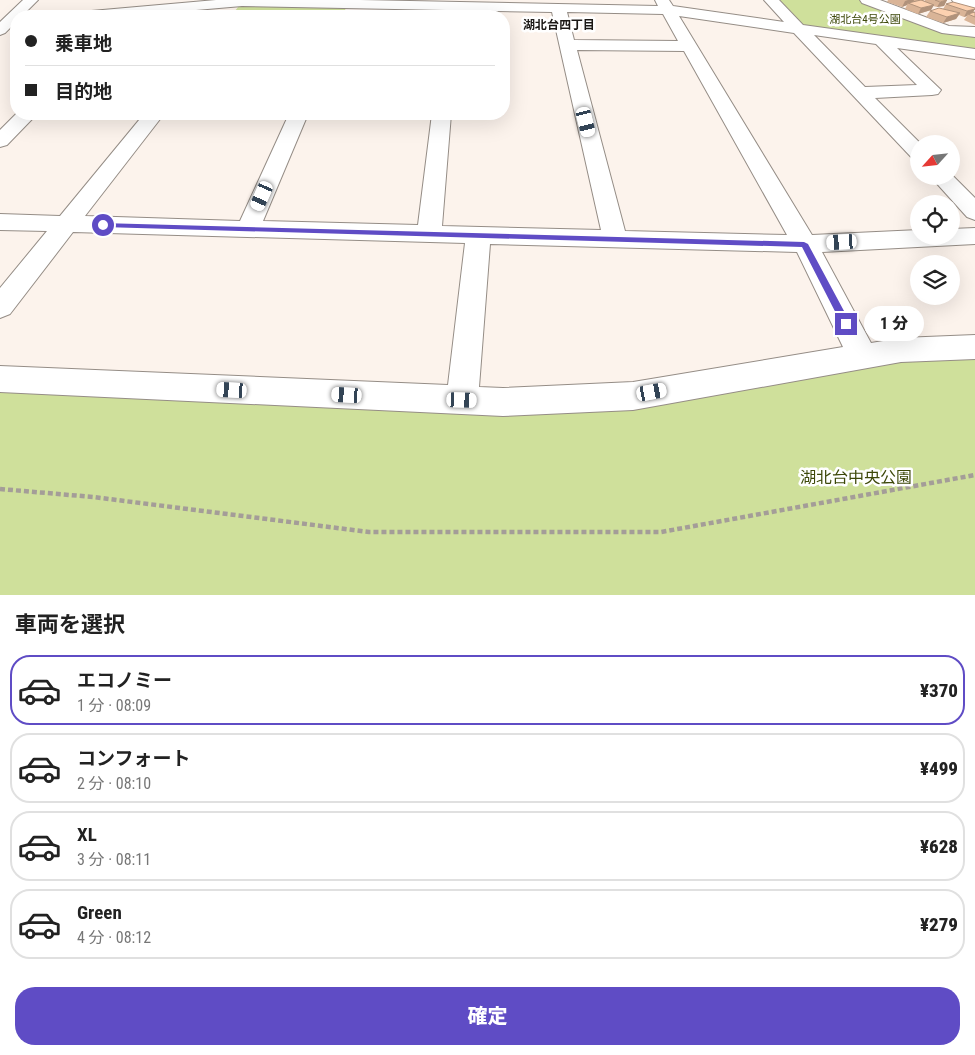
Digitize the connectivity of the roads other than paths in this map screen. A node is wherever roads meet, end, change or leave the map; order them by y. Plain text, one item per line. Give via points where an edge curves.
1 (31, 0) edge
2 (771, 0) edge
3 (867, 0) edge
4 (959, 0) edge
5 (243, 1) edge
6 (665, 5) edge
7 (975, 5) edge
8 (558, 7) junction
9 (733, 7) dead end
10 (21, 10) edge
11 (161, 10) edge
12 (345, 10) edge
13 (478, 10) edge
14 (743, 20) junction
15 (798, 29) junction
16 (975, 32) edge
17 (881, 41) junction
18 (566, 44) junction
19 (688, 46) junction
20 (948, 50) junction
21 (975, 54) edge
22 (975, 71) edge
23 (860, 93) junction
24 (21, 120) edge
25 (149, 120) edge
26 (296, 120) edge
27 (441, 120) edge
28 (0, 141) edge
29 (910, 145) edge
30 (950, 185) edge
31 (975, 212) edge
32 (0, 222) edge
33 (67, 224) junction
34 (248, 229) junction
35 (429, 234) junction
36 (478, 235) junction
37 (975, 236) edge
38 (615, 238) junction
39 (804, 244) junction
40 (0, 308) edge
41 (975, 347) edge
42 (863, 356) junction
43 (1, 379) edge
44 (462, 400) junction

1 - 10 street
2 - 15 street
3 - 16 street via 947,30
4 - 7 street
5 - 11 street
5 - 12 street
6 - 8 street
6 - 14 street
6 - 19 street
8 - 13 street
8 - 18 street
9 - 14 street
14 - 15 street
15 - 17 street
15 - 23 street
17 - 20 street
17 - 23 street via 932,90
18 - 19 street
18 - 38 street
19 - 39 street
20 - 21 street
20 - 22 street
23 - 29 street
24 - 28 street
25 - 33 street
26 - 34 street
27 - 35 street
30 - 31 street
32 - 33 street
33 - 34 street
33 - 40 street
34 - 35 street
35 - 36 street
36 - 38 street
36 - 44 street
37 - 39 street
38 - 39 street
39 - 42 street
41 - 42 street via 901,350
42 - 44 street via 633,396 503,402
43 - 44 street

